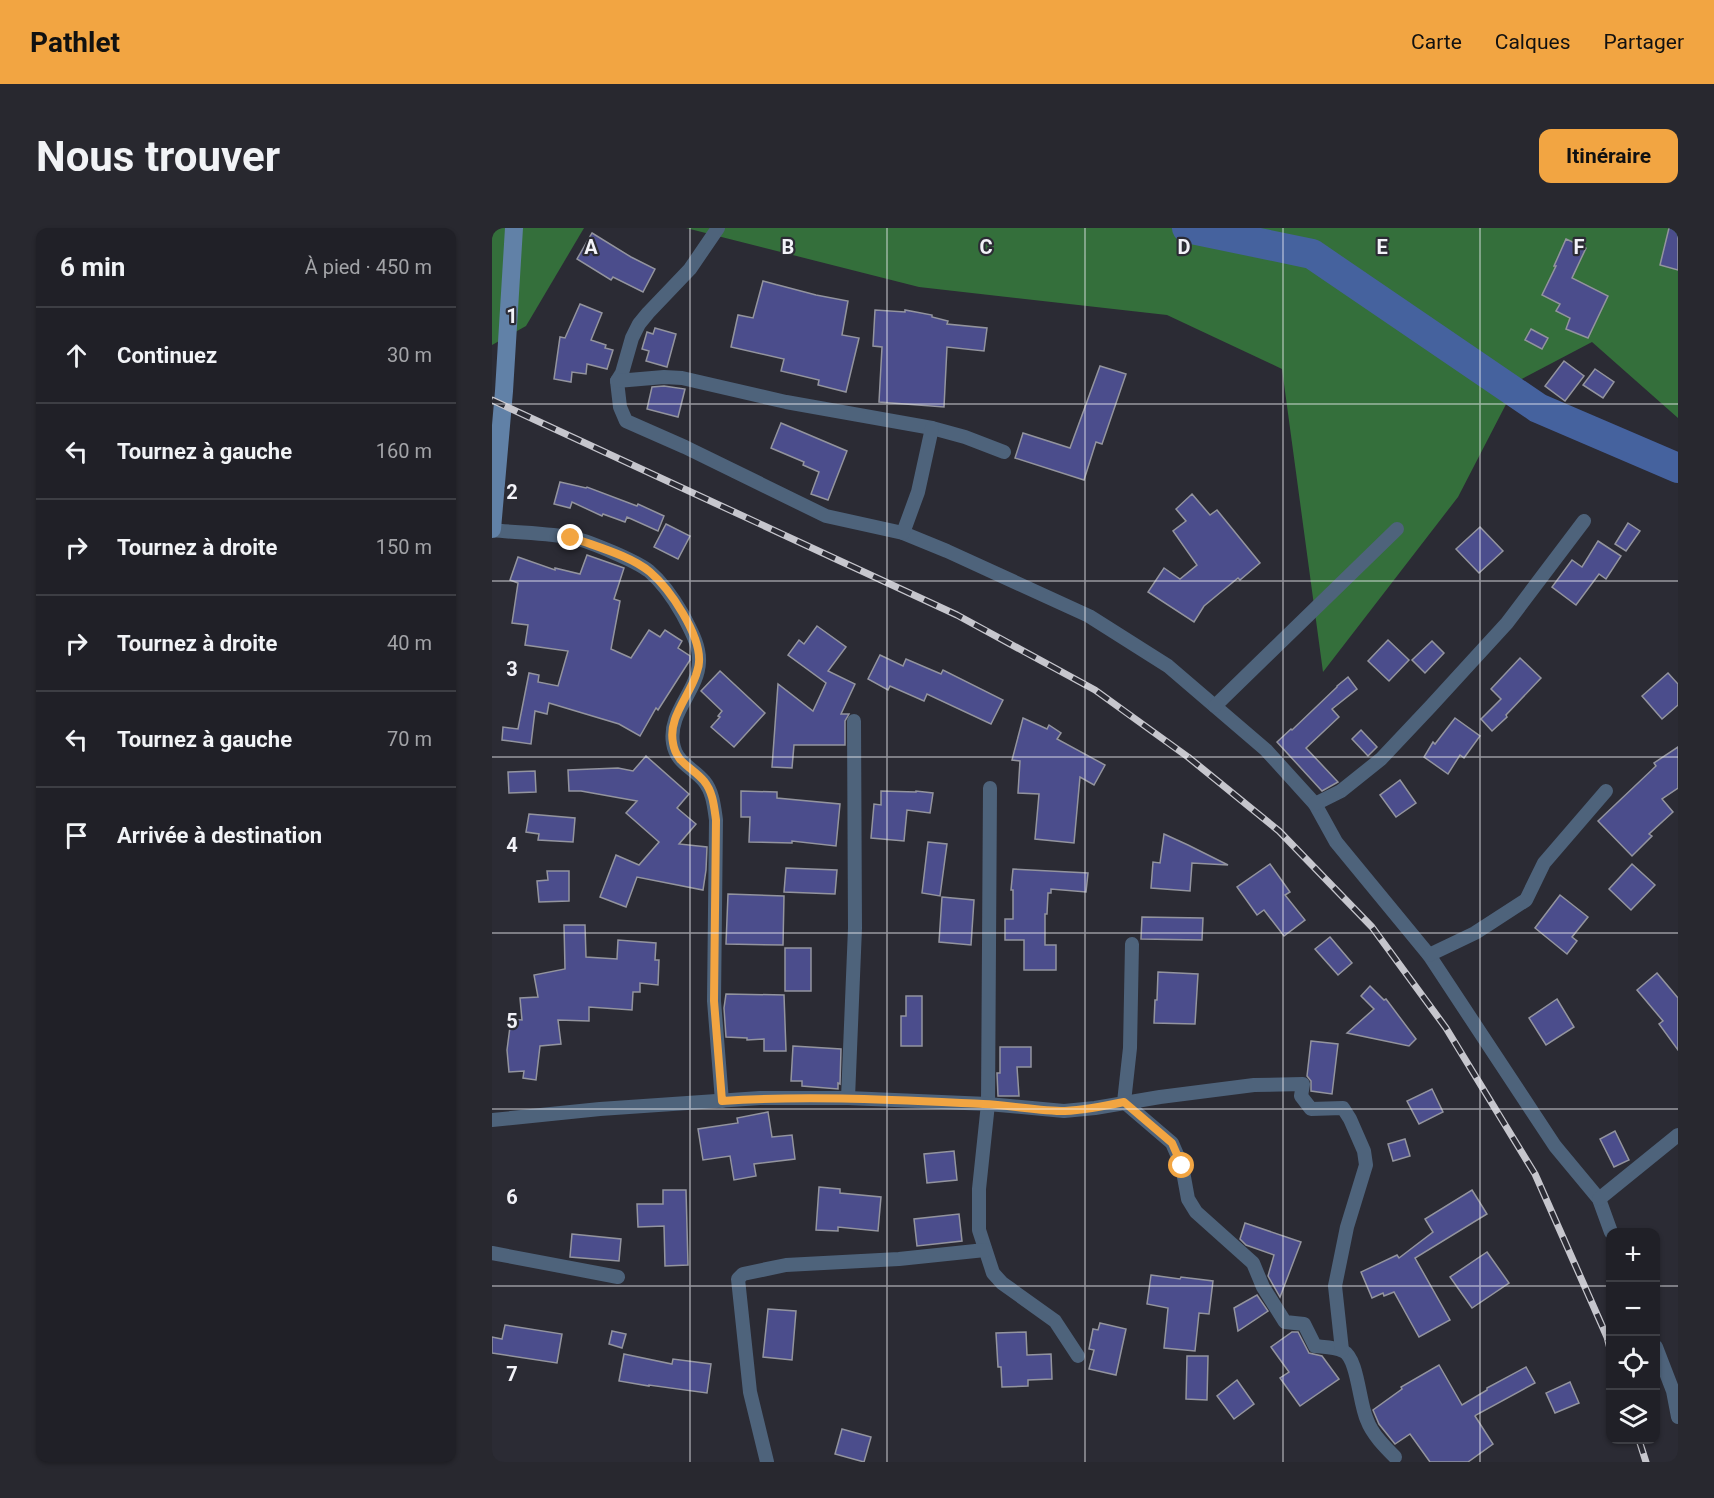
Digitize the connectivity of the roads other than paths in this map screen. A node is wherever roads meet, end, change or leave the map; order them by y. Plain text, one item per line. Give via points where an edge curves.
1 (514, 228) edge
2 (718, 228) edge
3 (617, 381) junction
4 (932, 428) junction
5 (1004, 452) dead end
6 (1584, 521) dead end
7 (492, 530) edge
8 (1397, 530) dead end
9 (903, 533) junction
10 (1215, 706) junction
11 (854, 720) dead end
12 (990, 788) dead end
13 (1606, 791) dead end
14 (1315, 804) junction
15 (1132, 944) dead end
16 (1429, 954) junction
17 (848, 1098) junction
18 (722, 1101) junction
19 (1124, 1102) junction
20 (988, 1104) junction
21 (492, 1120) edge
22 (1678, 1135) edge
23 (1599, 1199) junction
24 (1609, 1228) edge
25 (985, 1250) junction
26 (492, 1252) edge
27 (618, 1277) dead end
28 (1342, 1350) junction
29 (1078, 1356) dead end
30 (1660, 1358) edge
31 (1678, 1417) edge
32 (1395, 1457) dead end
33 (767, 1462) edge

1 - 7 street
2 - 3 street via 690,269 639,324
3 - 4 street via 682,378 786,402
3 - 9 street via 626,421 826,516
4 - 5 street
4 - 9 street via 918,492
6 - 14 street via 1507,623 1431,706 1380,759 1341,791
7 - 18 street via 571,538 628,559 650,572 670,594 693,634 699,664 673,723 672,742 677,757 704,782 712,796 716,820 714,1001
8 - 10 street
9 - 10 street via 1089,616 1168,666
10 - 14 street via 1266,750
11 - 17 street via 855,928
12 - 20 street
13 - 16 street via 1544,863 1526,900 1475,933
14 - 16 street via 1336,842
15 - 19 street via 1130,1048
16 - 23 street via 1555,1146
17 - 18 street
17 - 20 street
18 - 21 street
19 - 20 street via 1064,1111
19 - 28 street via 1172,1143 1182,1166 1188,1199 1196,1212 1253,1263 1285,1322 1305,1324 1315,1346
19 - 28 street via 1254,1085 1303,1084 1301,1096 1311,1109 1342,1108 1364,1151 1366,1165 1347,1227 1335,1286
20 - 25 street via 979,1189 979,1230
22 - 23 street
23 - 24 street
25 - 29 street via 993,1273 1055,1322
25 - 33 street via 786,1265 743,1274 738,1279 750,1392
26 - 27 street
28 - 32 street via 1354,1365 1367,1420
30 - 31 street

